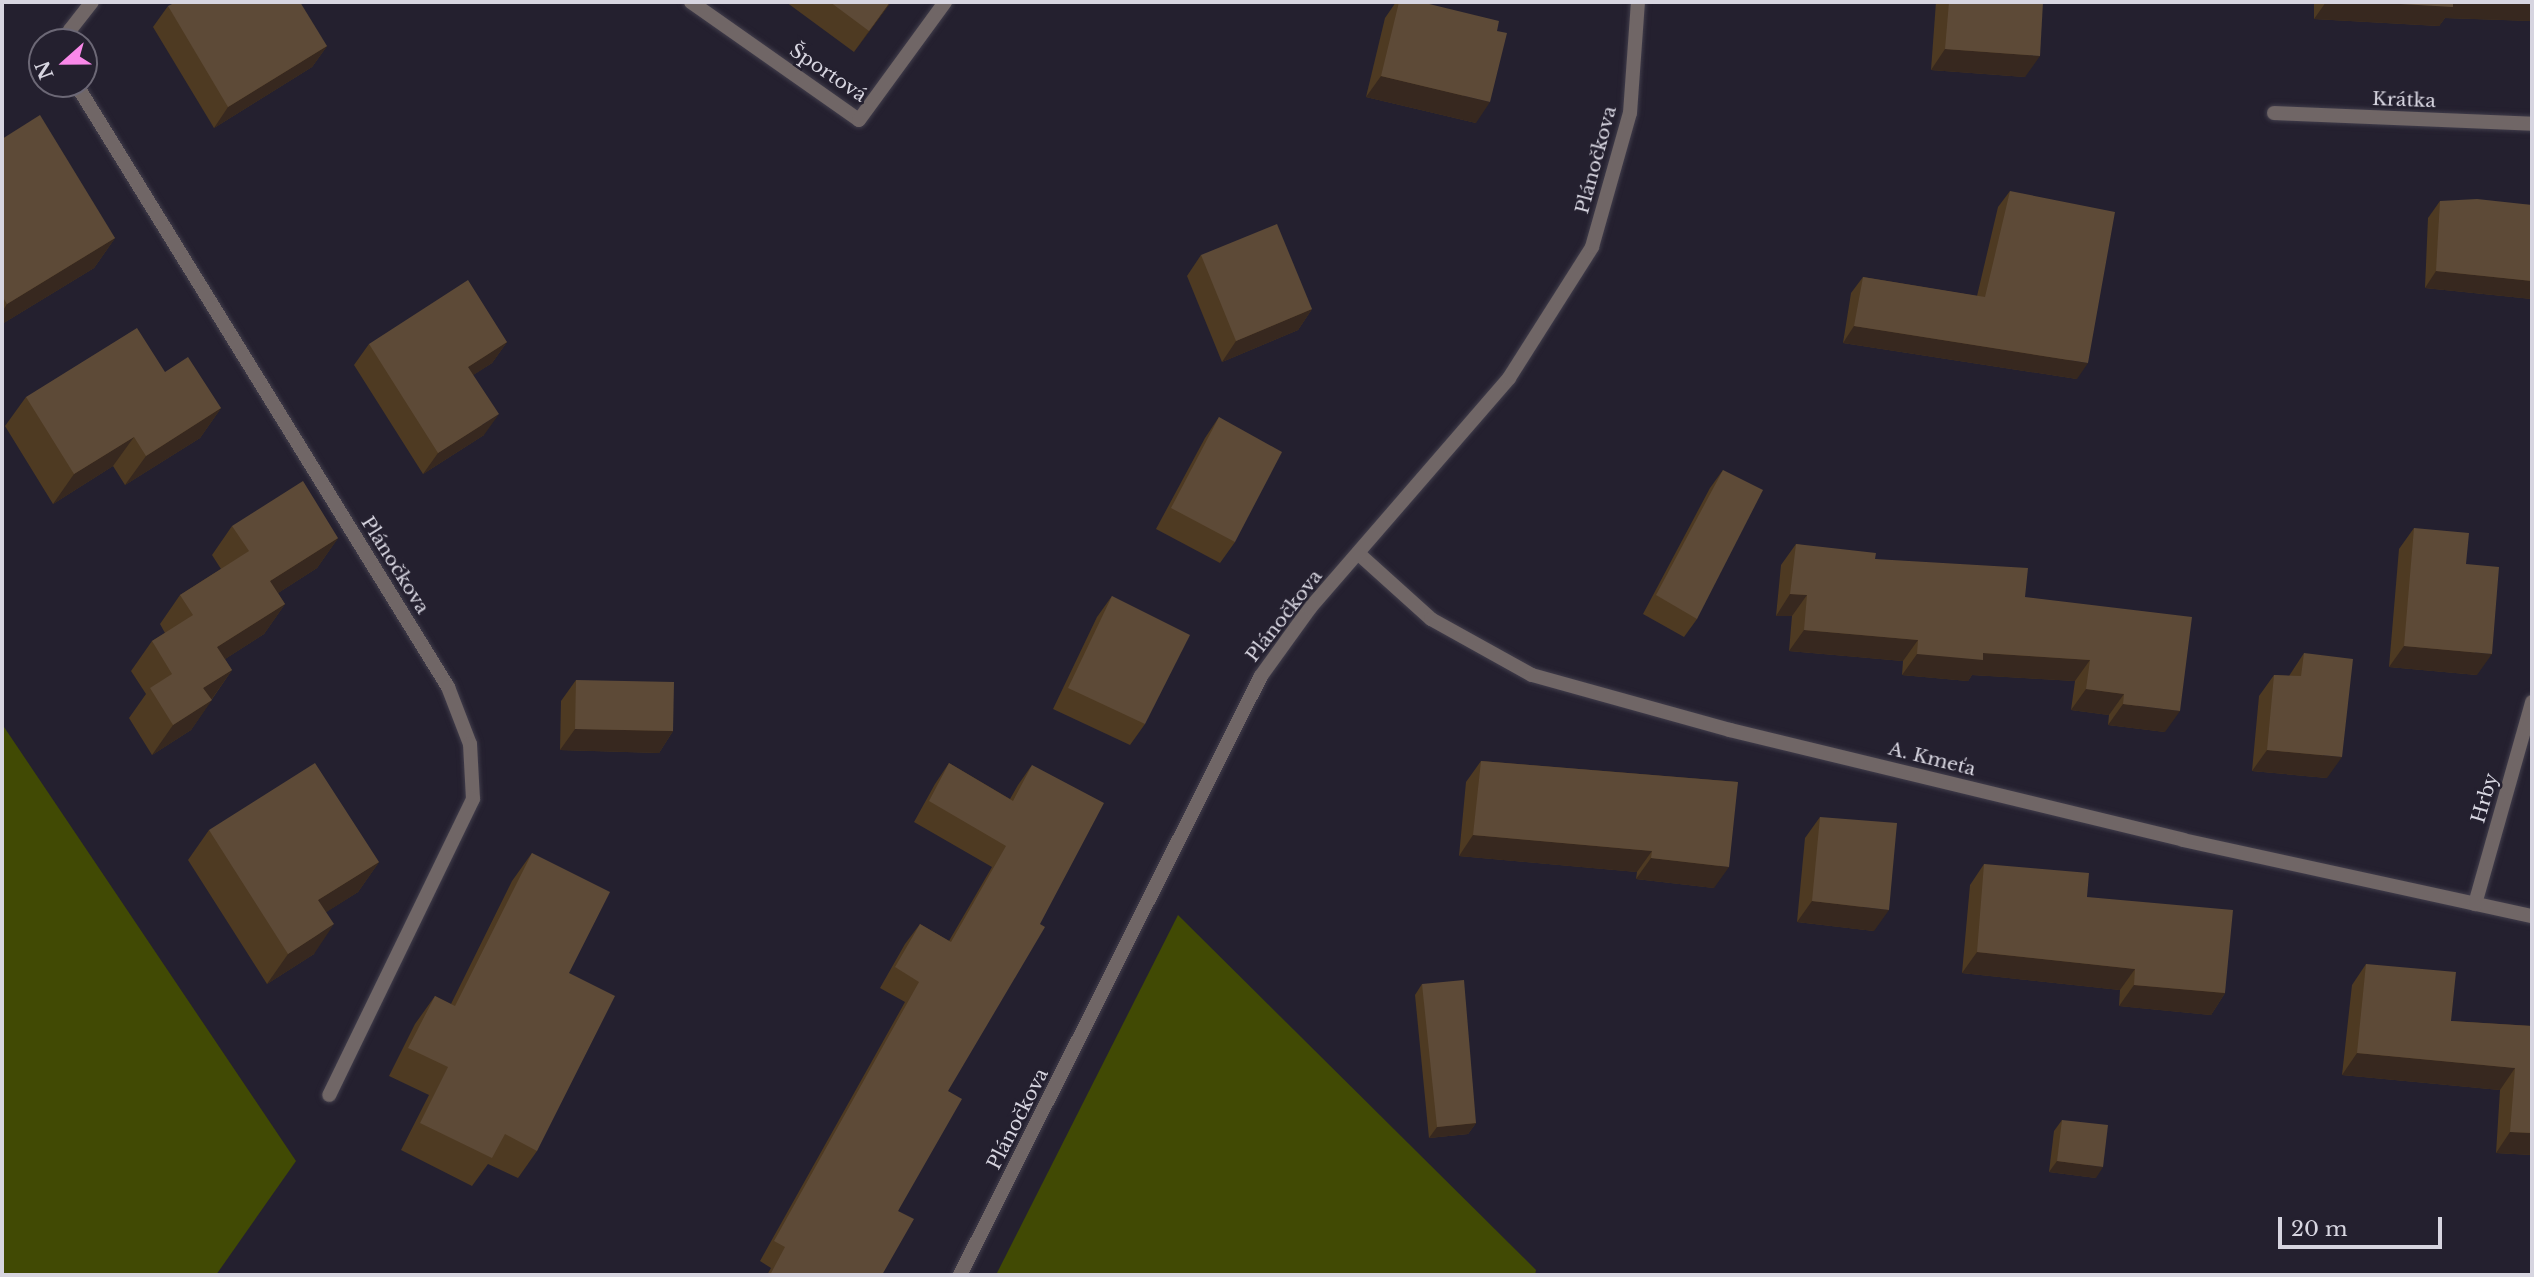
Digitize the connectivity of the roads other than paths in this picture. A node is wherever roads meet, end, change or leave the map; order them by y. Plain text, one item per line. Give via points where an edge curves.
1 (92, 2) edge
2 (691, 2) edge
3 (945, 2) edge
4 (1638, 2) edge
5 (72, 28) edge
6 (85, 98) edge
7 (2274, 113) dead end
8 (2532, 124) edge
9 (1360, 555) junction
10 (2532, 702) edge
11 (2474, 904) junction
12 (2532, 916) edge
13 (330, 1095) dead end
14 (960, 1275) edge

1 - 5 street
2 - 3 street, Športová via 859,120
4 - 9 street, Plánočkova via 1630,113 1592,247 1509,378
6 - 13 street, Plánočkova via 448,687 470,744 473,799
7 - 8 street, Krátka
9 - 11 street, A. Kmeťa via 1431,619 1532,675 1730,730 2183,840
9 - 14 street, Plánočkova via 1310,608 1261,676
10 - 11 street, Hrby
11 - 12 street, A. Kmeťa

